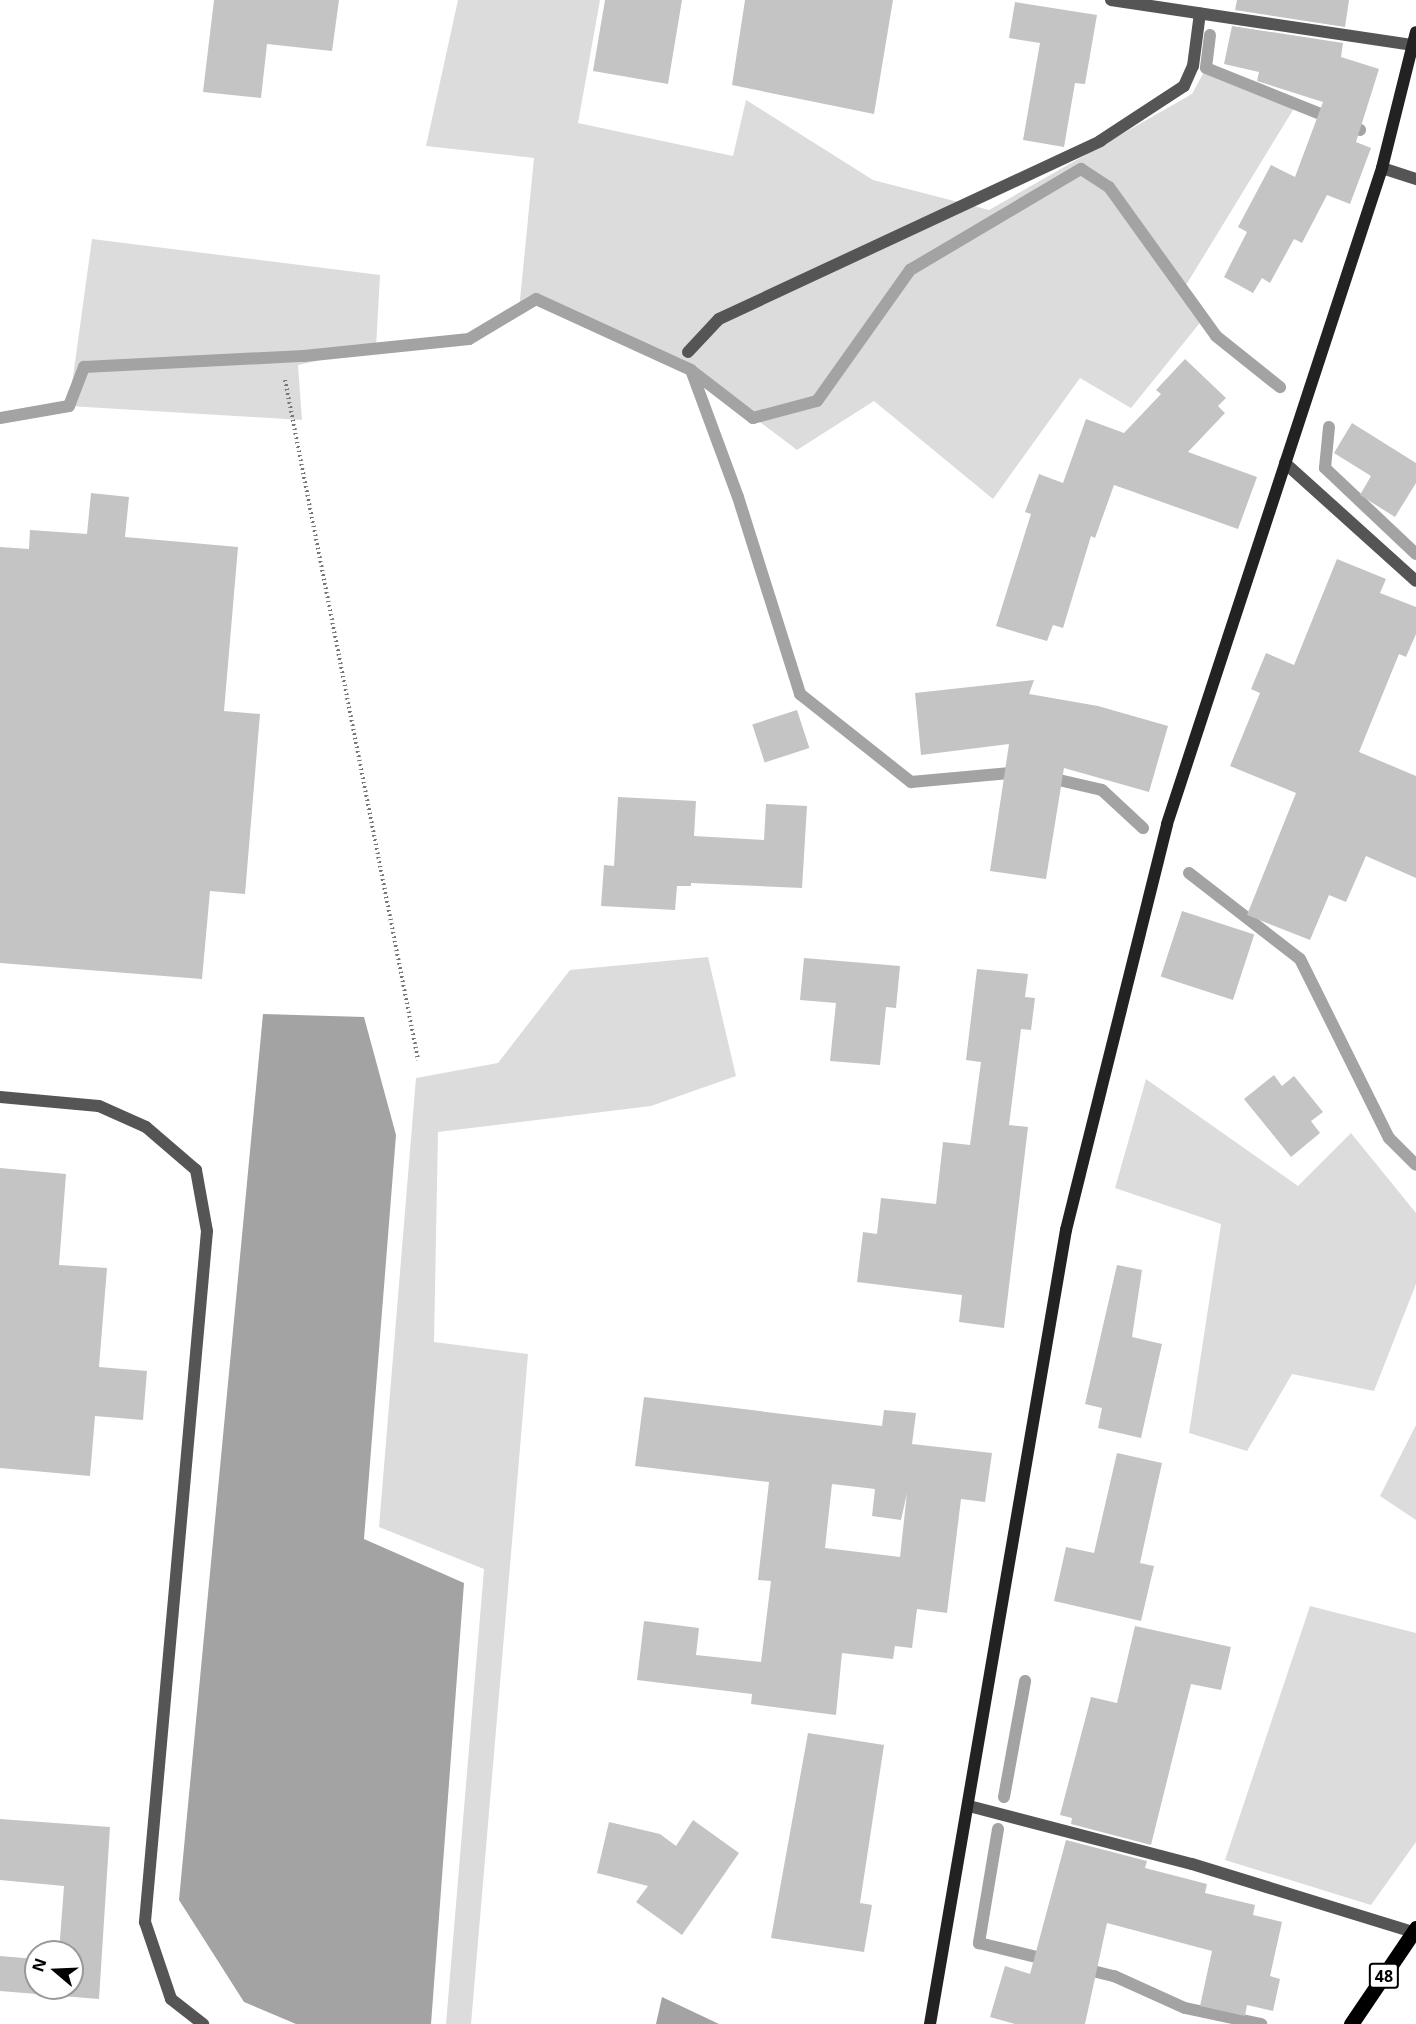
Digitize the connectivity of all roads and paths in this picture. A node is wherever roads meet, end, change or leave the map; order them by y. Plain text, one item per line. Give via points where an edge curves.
1 (1112, 0) edge
2 (1200, 13) junction
3 (1416, 32) edge
4 (1412, 45) junction
5 (1382, 168) junction
6 (1416, 179) edge
7 (688, 352) dead end
8 (285, 380) dead end
9 (1286, 463) junction
10 (1416, 581) edge
11 (418, 1060) dead end
12 (0, 1098) edge
13 (969, 1806) junction
14 (1415, 1931) edge
15 (203, 2024) edge
16 (930, 2024) edge
17 (1351, 2024) edge

1 - 2 street
2 - 4 street
2 - 7 street via 1193,66 1184,86 1100,141 719,319
3 - 4 street
4 - 5 street
5 - 6 street
5 - 9 street
8 - 11 path
9 - 10 street
9 - 13 street via 1167,824 1066,1230
12 - 15 street via 99,1106 146,1126 196,1170 207,1231 145,1923 171,1999
13 - 14 street via 1192,1864
13 - 16 street
14 - 17 main road, 48

